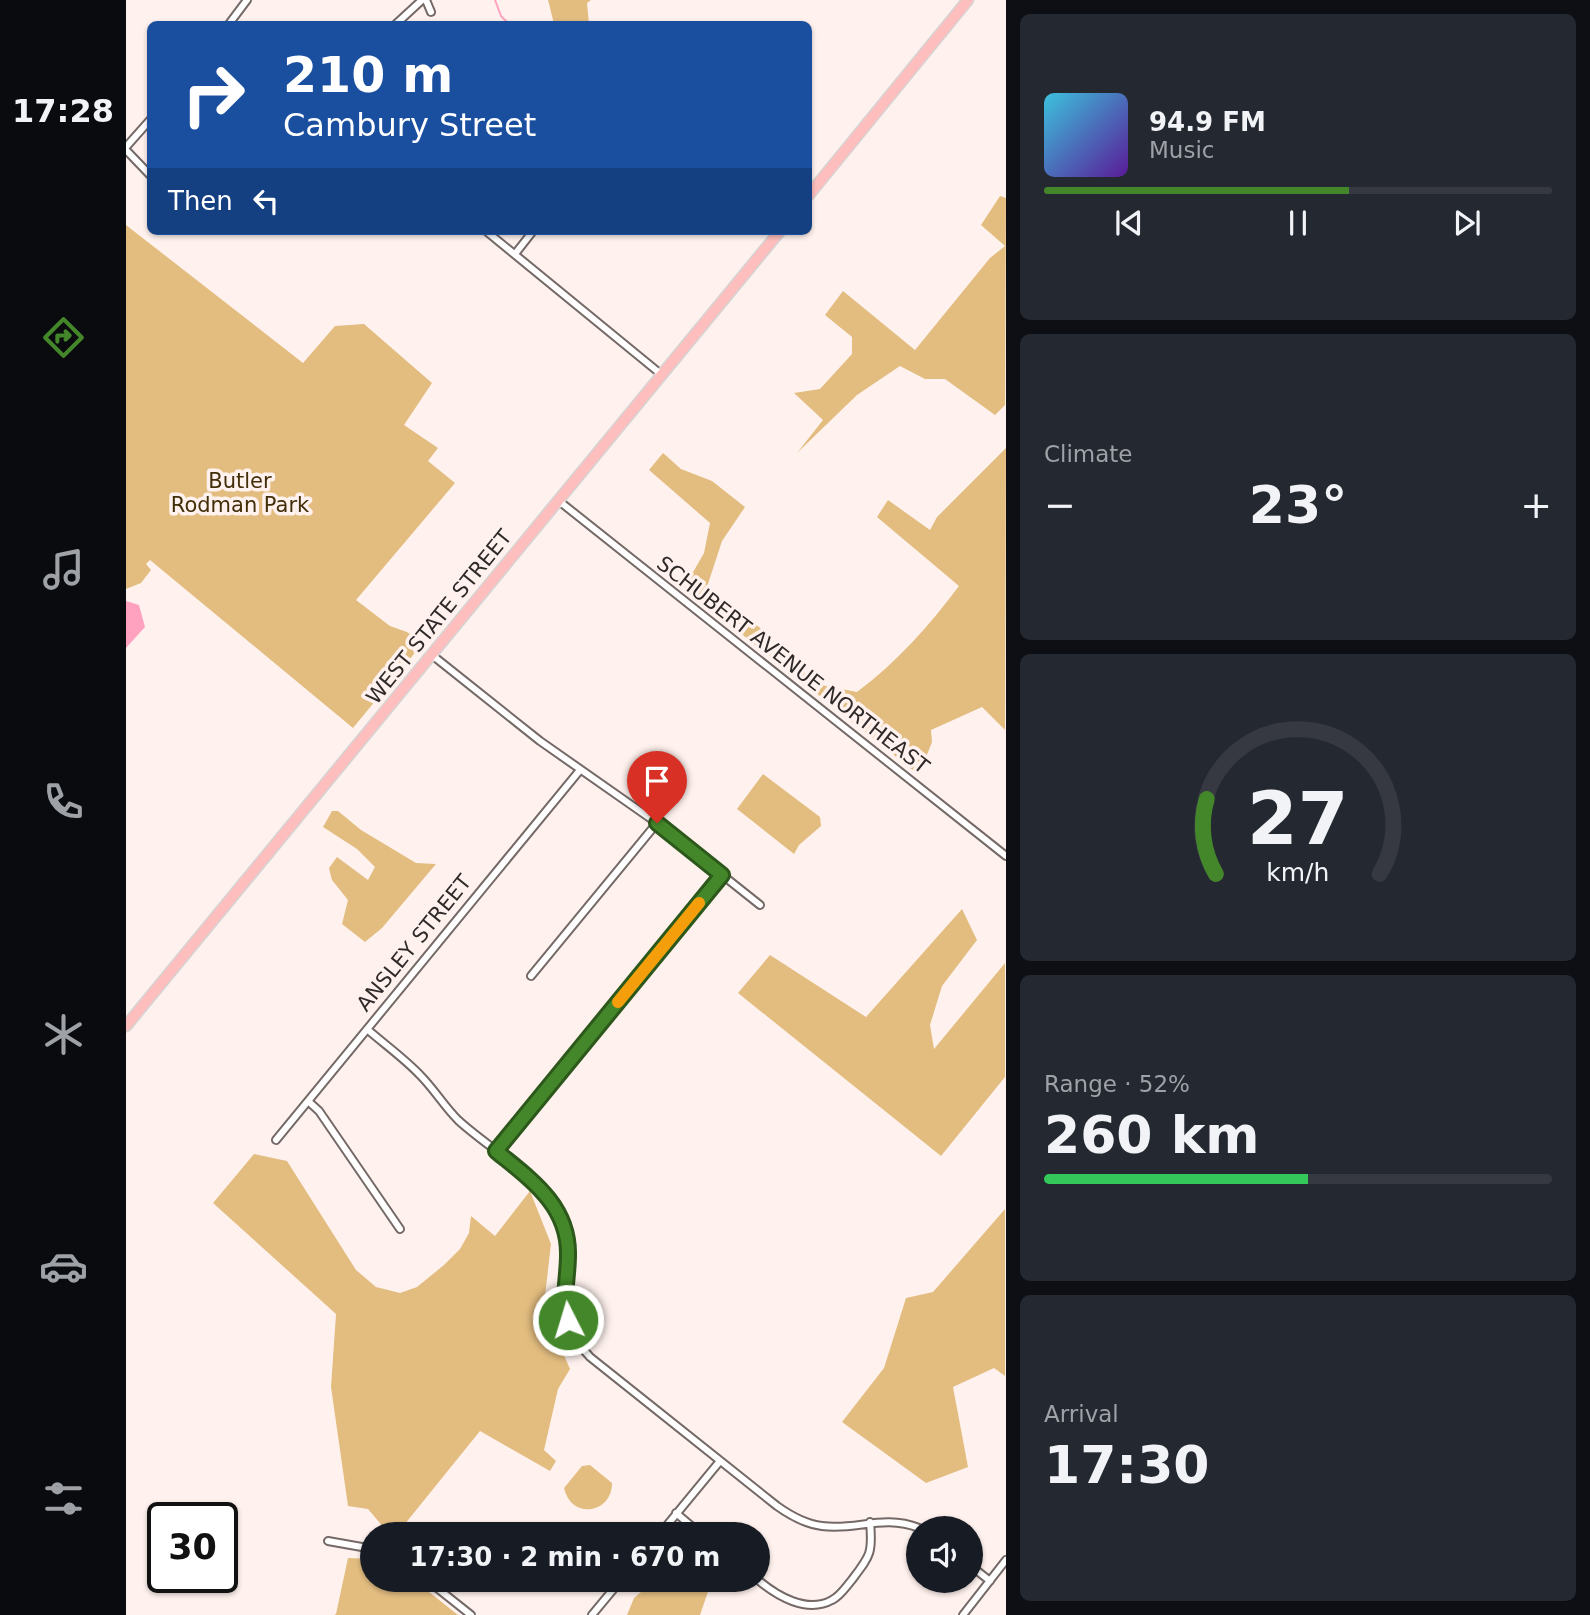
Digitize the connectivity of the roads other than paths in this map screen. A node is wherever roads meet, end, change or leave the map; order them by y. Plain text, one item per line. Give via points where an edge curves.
1 (247, 0) edge
2 (424, 0) edge
3 (968, 0) edge
4 (430, 12) dead end
5 (231, 21) edge
6 (400, 21) edge
7 (147, 124) edge
8 (126, 148) edge
9 (147, 172) edge
10 (812, 191) edge
11 (491, 235) edge
12 (530, 235) edge
13 (777, 235) edge
14 (515, 254) junction
15 (662, 375) junction
16 (559, 501) junction
17 (432, 655) junction
18 (580, 770) junction
19 (657, 823) junction
20 (1006, 856) edge
21 (722, 875) junction
22 (760, 905) dead end
23 (531, 976) dead end
24 (126, 1026) edge
25 (367, 1029) junction
26 (307, 1101) junction
27 (276, 1140) dead end
28 (496, 1151) junction
29 (400, 1229) dead end
30 (720, 1461) junction
31 (677, 1513) junction
32 (670, 1522) edge
33 (687, 1522) edge
34 (870, 1522) junction
35 (906, 1524) edge
36 (328, 1541) dead end
37 (360, 1547) edge
38 (1006, 1560) edge
39 (983, 1575) edge
40 (990, 1581) junction
41 (770, 1590) edge
42 (442, 1592) edge
43 (611, 1592) edge
44 (471, 1615) edge
45 (592, 1615) edge
46 (962, 1615) edge

1 - 5 street
2 - 4 street
2 - 6 street
3 - 10 highway
7 - 8 street
8 - 9 street
11 - 14 street
12 - 14 street
13 - 15 highway, WEST STATE STREET
14 - 15 street
15 - 16 highway, WEST STATE STREET
16 - 17 highway, WEST STATE STREET
16 - 20 street, SCHUBERT AVENUE NORTHEAST
17 - 18 street
17 - 24 highway, WEST STATE STREET
18 - 19 street
18 - 25 street, ANSLEY STREET
19 - 21 street
19 - 23 street
21 - 22 street
21 - 28 street
25 - 26 street, ANSLEY STREET
25 - 28 street
26 - 27 street, ANSLEY STREET
26 - 29 street
28 - 30 street via 548,1196 563,1221 568,1244 565,1311 580,1346
30 - 31 street
30 - 34 street via 802,1521 830,1527
31 - 32 street
31 - 33 street
34 - 35 street
34 - 41 street via 872,1544 867,1561 830,1602 789,1601
36 - 37 street
38 - 40 street
39 - 40 street
40 - 46 street
42 - 44 street
43 - 45 street

